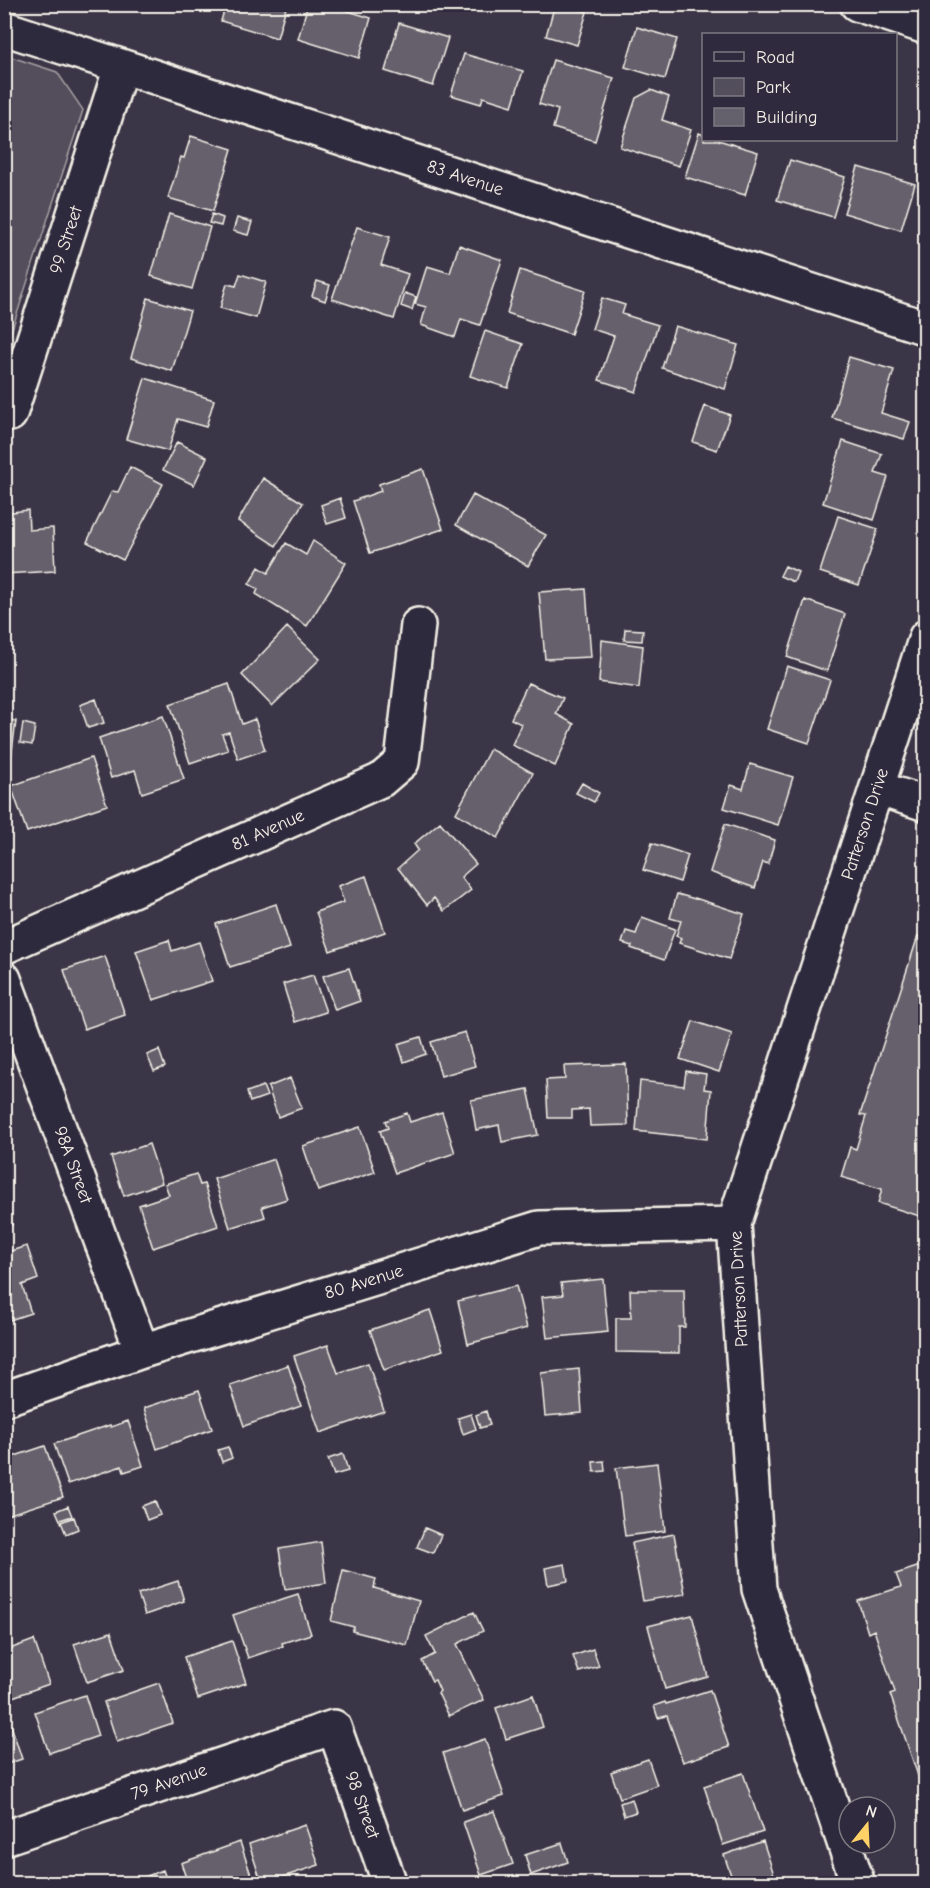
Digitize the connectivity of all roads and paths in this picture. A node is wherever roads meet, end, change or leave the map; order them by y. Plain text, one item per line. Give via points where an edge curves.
1 (857, 4) edge
2 (926, 27) edge
3 (4, 28) edge
4 (121, 67) junction
5 (926, 328) edge
6 (7, 413) edge
7 (418, 625) dead end
8 (926, 636) edge
9 (877, 788) junction
10 (926, 804) edge
11 (4, 947) edge
12 (4, 979) edge
13 (735, 1224) junction
14 (142, 1351) junction
15 (4, 1399) edge
16 (334, 1726) joint
17 (4, 1838) edge
18 (390, 1884) edge
19 (858, 1884) edge

1 - 2 street
3 - 4 street, 83 Avenue
4 - 5 street, 83 Avenue
4 - 6 street, 99 Street
7 - 11 street, 81 Avenue via 402,762 381,780
8 - 9 street, Patterson Drive
9 - 10 street
9 - 13 street, Patterson Drive
12 - 14 street, 98A Street
13 - 14 street, 80 Avenue via 539,1228
13 - 19 street, Patterson Drive via 759,1589
14 - 15 street, 80 Avenue
16 - 17 street, 79 Avenue
16 - 18 street, 98 Street

